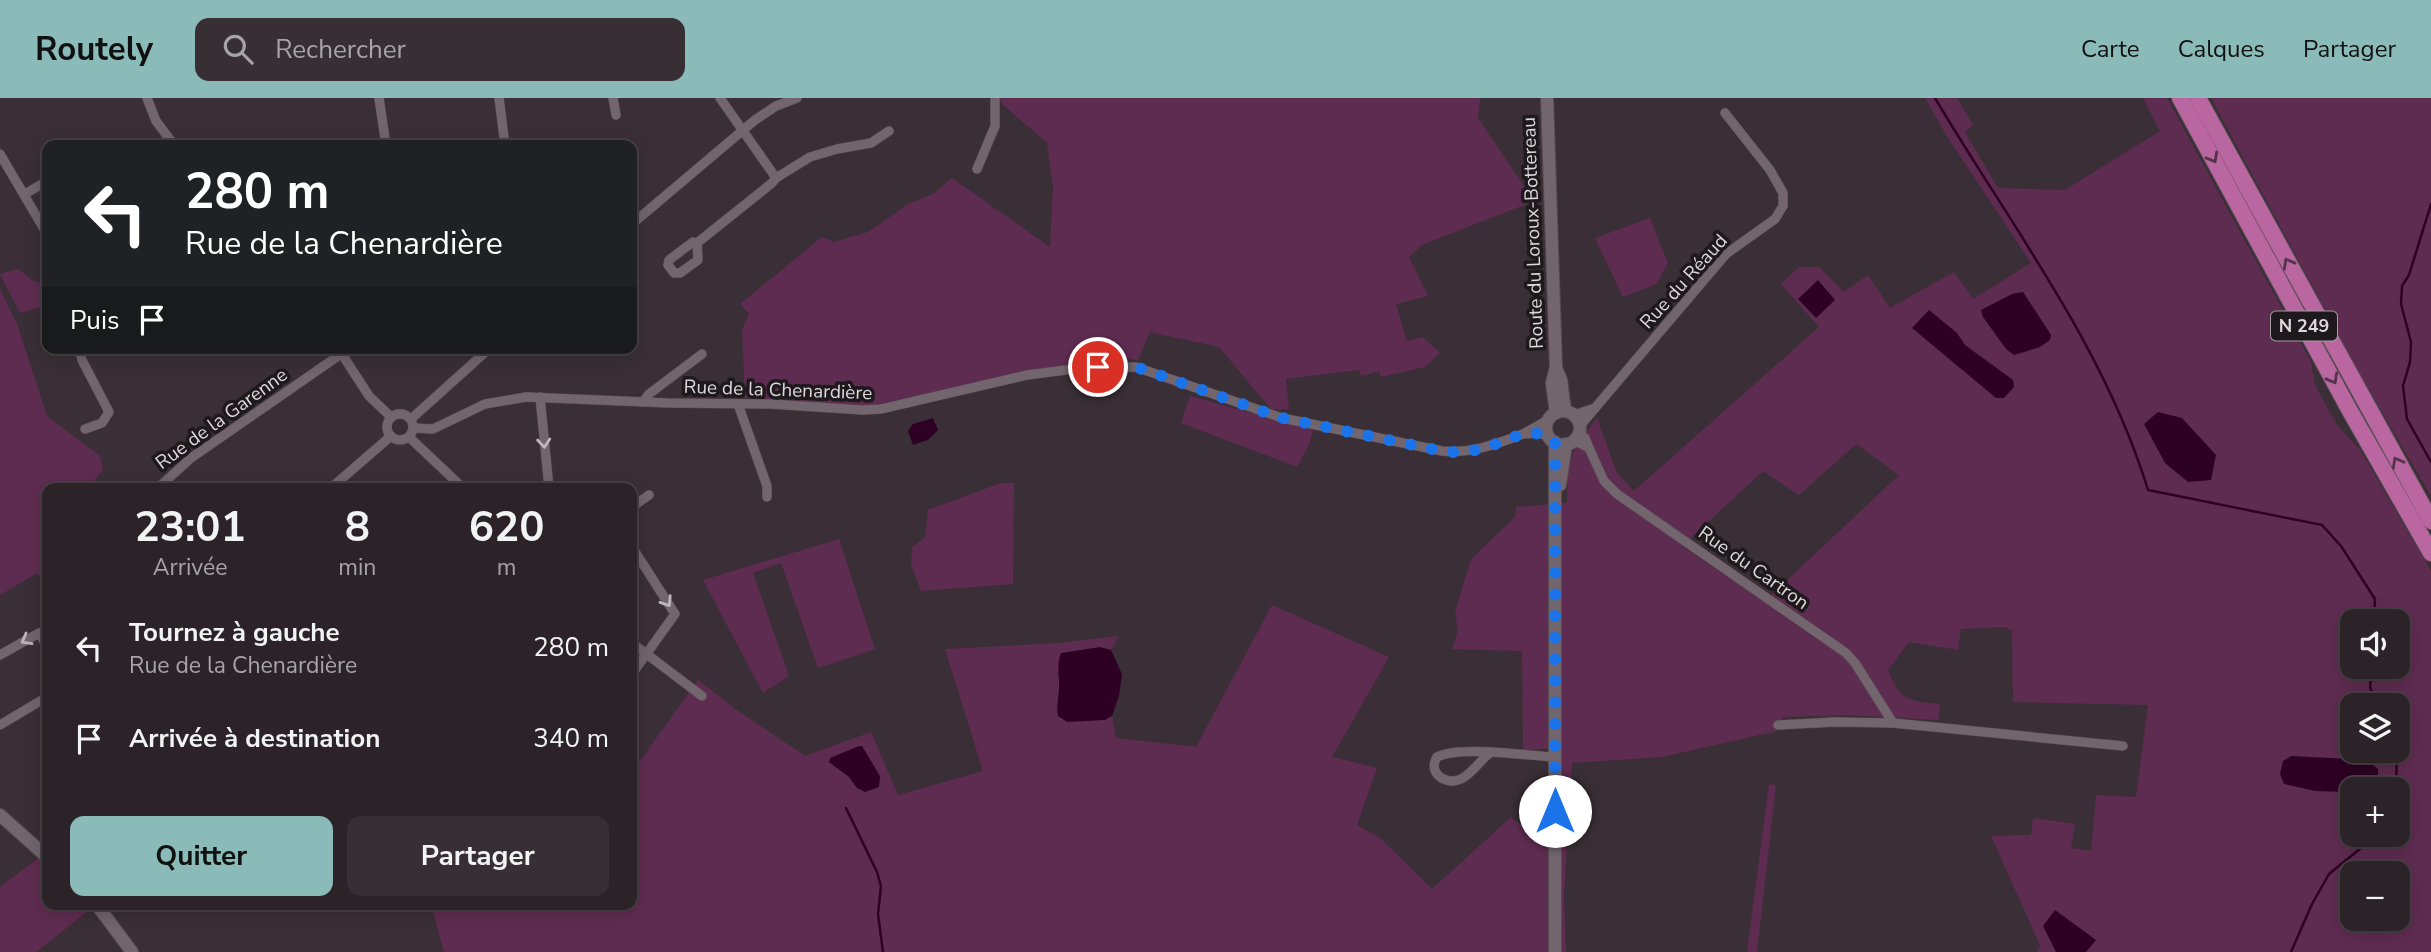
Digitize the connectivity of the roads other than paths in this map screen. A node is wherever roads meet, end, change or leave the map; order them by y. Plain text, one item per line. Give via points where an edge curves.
1 (147, 98) edge
2 (379, 98) edge
3 (499, 98) edge
4 (613, 98) edge
5 (720, 98) edge
6 (783, 98) edge
7 (797, 98) edge
8 (995, 98) edge
9 (1547, 98) edge
10 (2180, 98) edge
11 (2198, 98) edge
12 (776, 106) junction
13 (1725, 113) dead end
14 (616, 115) dead end
15 (743, 130) junction
16 (889, 131) dead end
17 (170, 140) edge
18 (385, 140) edge
19 (504, 140) edge
20 (0, 154) edge
21 (977, 169) dead end
22 (776, 178) junction
23 (42, 184) edge
24 (25, 194) junction
25 (637, 221) edge
26 (42, 225) edge
27 (697, 243) dead end
28 (80, 354) edge
29 (336, 354) edge
30 (342, 354) edge
31 (484, 354) edge
32 (702, 354) dead end
33 (540, 397) junction
34 (643, 402) junction
35 (738, 404) junction
36 (391, 417) junction
37 (411, 428) junction
38 (1564, 428) junction
39 (85, 429) dead end
40 (1523, 434) junction
41 (391, 436) junction
42 (164, 483) edge
43 (337, 483) edge
44 (459, 483) edge
45 (549, 483) edge
46 (649, 495) dead end
47 (768, 497) dead end
48 (637, 503) edge
49 (2431, 521) edge
50 (2431, 553) edge
51 (637, 555) edge
52 (42, 638) edge
53 (637, 647) edge
54 (646, 654) junction
55 (0, 655) edge
56 (637, 667) edge
57 (702, 696) dead end
58 (42, 700) edge
59 (1893, 723) junction
60 (0, 725) edge
61 (1778, 725) dead end
62 (2123, 746) dead end
63 (1490, 753) junction
64 (1555, 757) junction
65 (0, 815) edge
66 (42, 853) edge
67 (101, 910) edge
68 (132, 952) edge
69 (1555, 952) edge

1 - 17 street
2 - 18 street
3 - 19 street
4 - 14 street
5 - 15 street
6 - 12 street
7 - 12 street
8 - 21 street via 995,126
9 - 38 main road, Route du Loroux-Bottereau via 1556,368 1552,383
10 -> 50 highway, N 249
49 -> 11 highway, N 249
12 - 15 street
13 - 38 street, Rue du Réaud via 1770,170 1783,193 1783,206 1775,219 1718,263 1595,408
15 - 22 street
15 - 25 street
16 - 22 street via 872,143 810,157
20 - 24 street
22 - 27 street
23 - 24 street
24 - 26 street
28 - 39 street via 109,412 102,424
29 - 42 street, Rue de la Garenne via 191,458
30 - 36 street via 369,396
31 - 37 street
32 - 34 street, Rue de la Chenardière
33 - 34 street, Rue de la Chenardière
33 - 37 street, Rue de la Chenardière via 496,401 440,427
33 -> 45 street
34 - 35 street, Rue de la Chenardière
35 - 40 street, Rue de la Chenardière via 863,411 1027,375 1136,367 1282,418 1442,451 1481,449
35 - 47 street
36 - 37 street via 401,413
36 - 41 street via 387,427
37 - 41 street via 400,440
37 - 44 street
38 - 40 street, Rue de la Chenardière
38 - 40 street, Rue de la Chenardière
38 - 59 street, Rue du Cartron via 1589,448 1604,481 1617,494 1846,653
38 - 64 main road, Route du Loroux-Bottereau via 1556,498
41 - 43 street
46 - 48 street
51 -> 54 street via 676,614
52 -> 55 street via 39,633
53 - 54 street
54 - 56 street
54 - 57 street
58 - 60 street
59 - 61 street
59 - 62 street
63 - 63 street via 1444,754 1434,762 1435,769 1439,777 1458,781
63 - 64 street
64 - 69 main road, Route du Loroux-Bottereau
65 - 66 main road
67 - 68 main road

